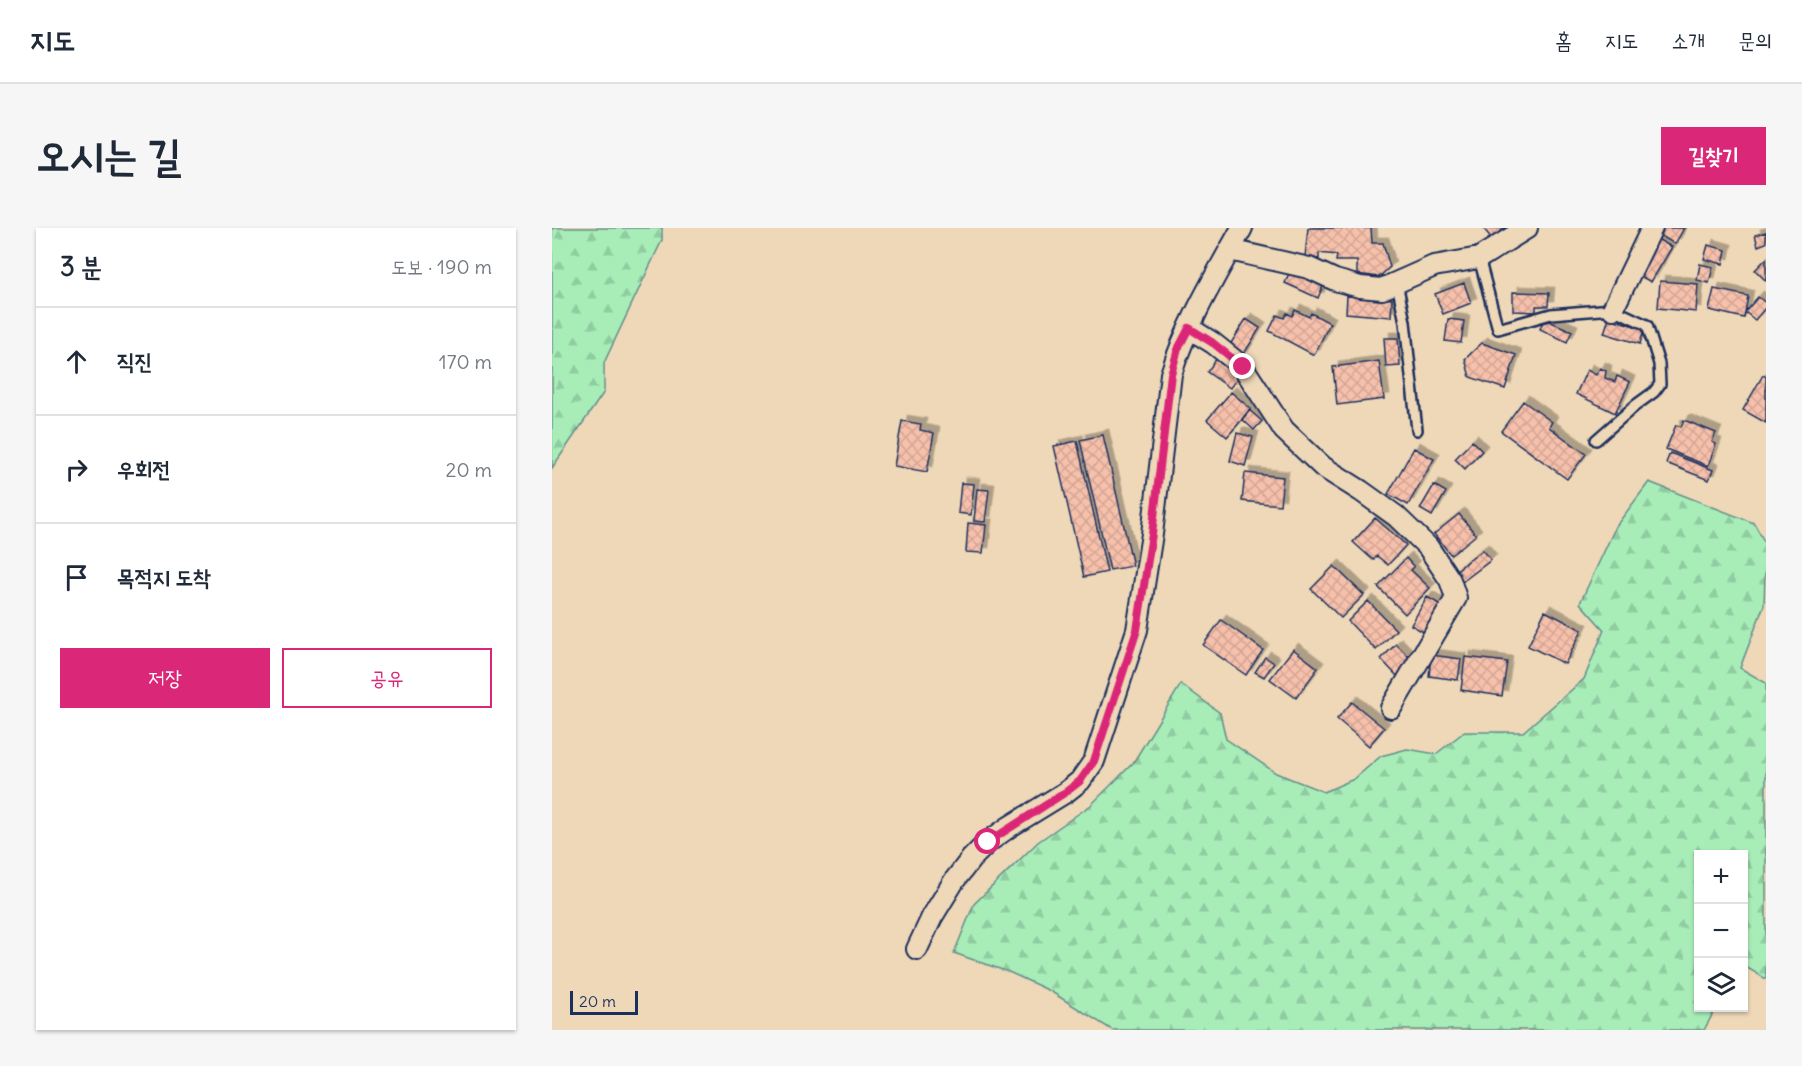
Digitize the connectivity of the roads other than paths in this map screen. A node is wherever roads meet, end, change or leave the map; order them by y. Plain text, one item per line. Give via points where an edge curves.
1 (1242, 228) edge
2 (1527, 228) edge
3 (1652, 228) edge
4 (1230, 250) junction
5 (1479, 258) junction
6 (1397, 283) junction
7 (1613, 309) junction
8 (1189, 328) junction
9 (1417, 430) dead end
10 (1596, 440) dead end
11 (1391, 708) dead end
12 (917, 949) dead end

1 - 4 street
2 - 5 street
3 - 7 street
4 - 6 street via 1309,268 1360,287 1382,289
4 - 8 street
5 - 6 street via 1434,266
5 - 7 lane via 1498,329 1551,314
6 - 9 lane
7 - 10 lane via 1647,325 1659,364 1660,384
8 - 11 street via 1243,367 1284,430 1323,467 1396,516 1428,547 1450,580 1456,598
8 - 12 street via 1171,374 1137,630 1094,761 1080,781 988,842 971,859 932,917

